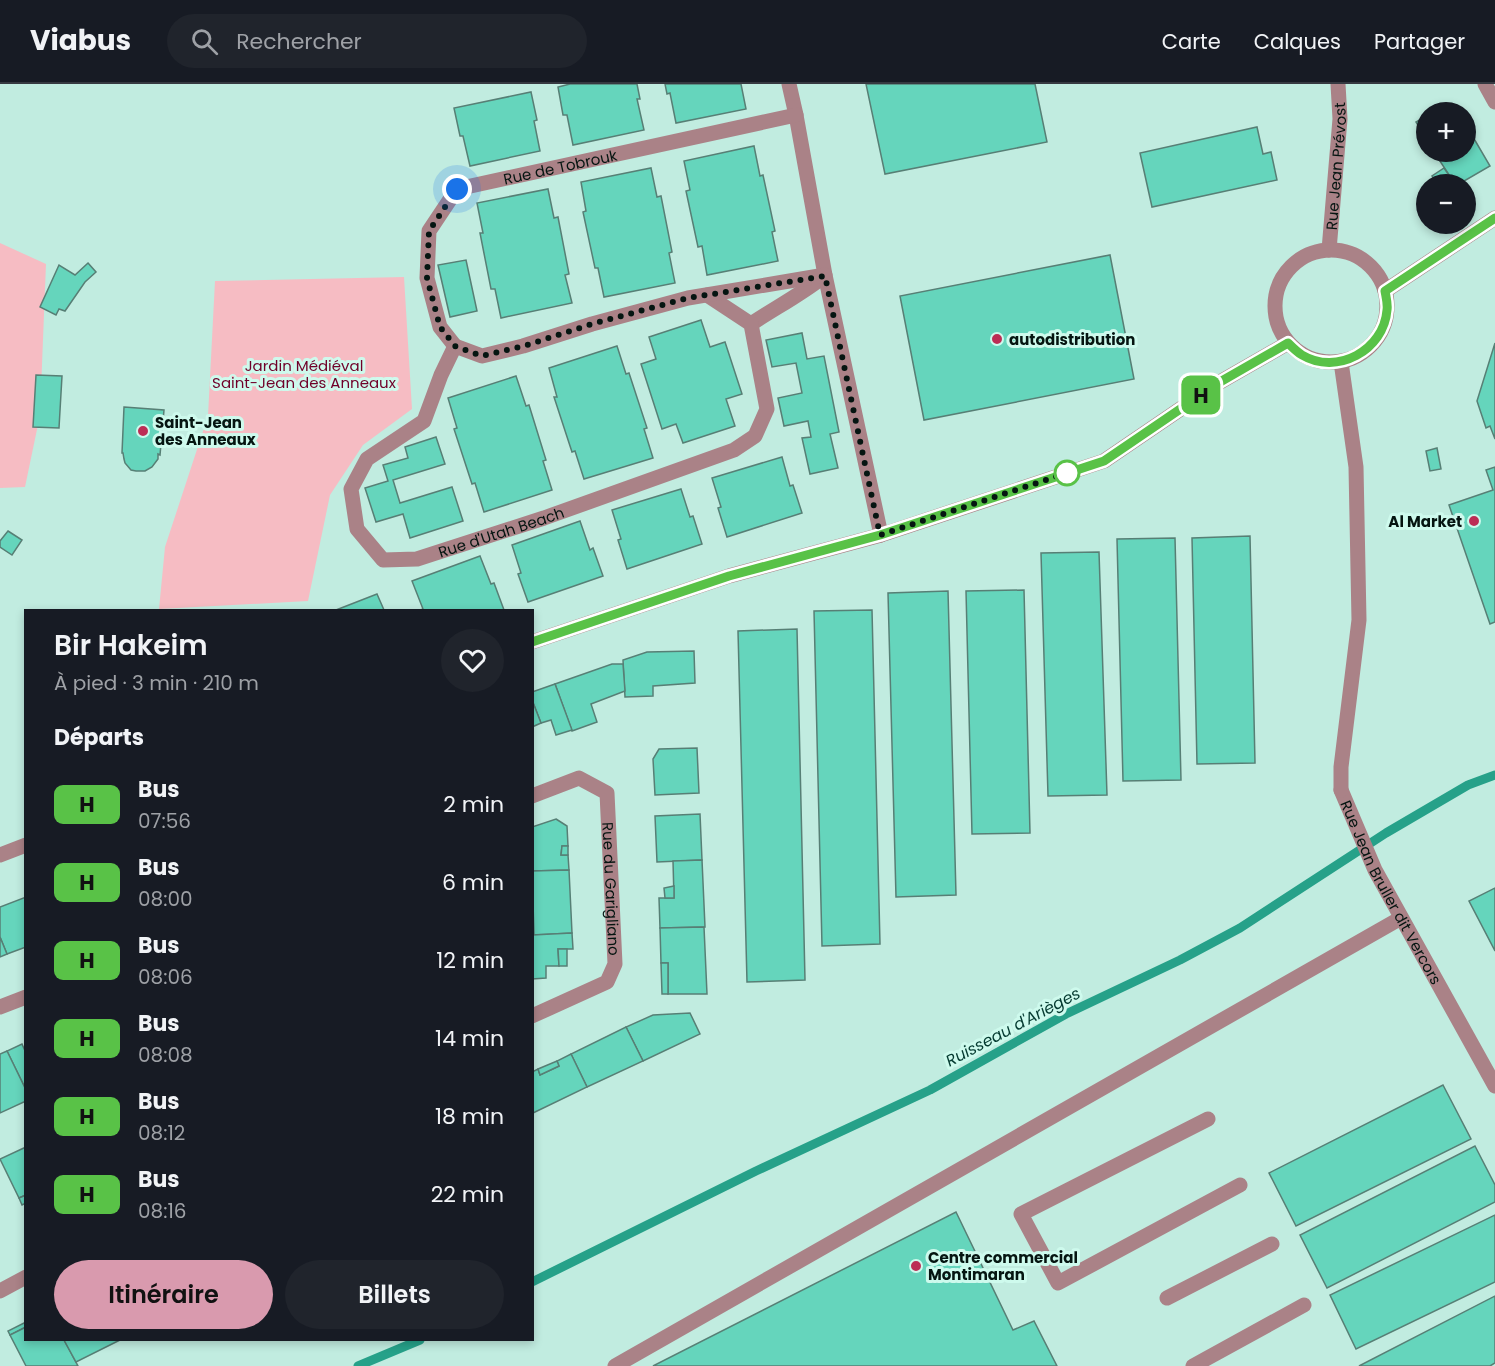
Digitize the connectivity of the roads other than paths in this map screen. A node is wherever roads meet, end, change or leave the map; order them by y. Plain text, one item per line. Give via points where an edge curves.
1 (789, 84) edge
2 (1338, 84) edge
3 (1485, 84) edge
4 (1495, 102) edge
5 (796, 115) junction
6 (1495, 218) edge
7 (1329, 250) junction
8 (825, 276) junction
9 (1385, 291) junction
10 (707, 295) junction
11 (751, 324) junction
12 (1288, 343) junction
13 (455, 346) junction
14 (1341, 362) junction
15 (880, 535) junction
16 (534, 641) edge
17 (534, 795) edge
18 (24, 846) edge
19 (0, 855) edge
20 (1401, 918) junction
21 (24, 998) edge
22 (0, 1007) edge
23 (534, 1015) edge
24 (1495, 1086) edge
25 (1208, 1119) dead end
26 (1240, 1185) dead end
27 (1272, 1244) dead end
28 (24, 1278) edge
29 (0, 1291) edge
30 (1167, 1298) dead end
31 (1304, 1305) dead end
32 (615, 1366) edge
33 (1193, 1366) edge

1 - 5 street
2 - 7 street, Rue Jean Prévost via 1340,119
3 - 4 street
5 - 8 street
5 - 13 street, Rue de Tobrouk via 457,189 429,231 427,278 440,327
6 - 9 street
7 - 9 street via 1348,252 1365,261
7 - 12 street via 1311,253 1296,262 1276,292 1274,309
8 - 10 street
8 - 11 street
8 - 15 street
9 - 14 street via 1387,310 1383,328 1373,344 1358,356
10 - 11 street
10 - 13 street via 482,356
11 - 13 street, Rue d'Utah Beach via 767,409 755,435 734,450 417,559 383,560 357,529 351,489 367,459 424,421
12 - 14 street via 1303,356 1321,362
12 - 15 street via 1220,382 1104,461
14 - 20 street, Rue Jean Bruller dit Vercors via 1356,467 1359,620 1341,790
15 - 16 street via 729,576
17 - 23 street, Rue du Garigliano via 579,778 607,793 615,964 607,982
18 - 19 street
20 - 24 street, Rue Jean Bruller dit Vercors
20 - 32 street
21 - 22 street
25 - 26 street via 1021,1214 1058,1282
27 - 30 street
28 - 29 street
31 - 33 street

